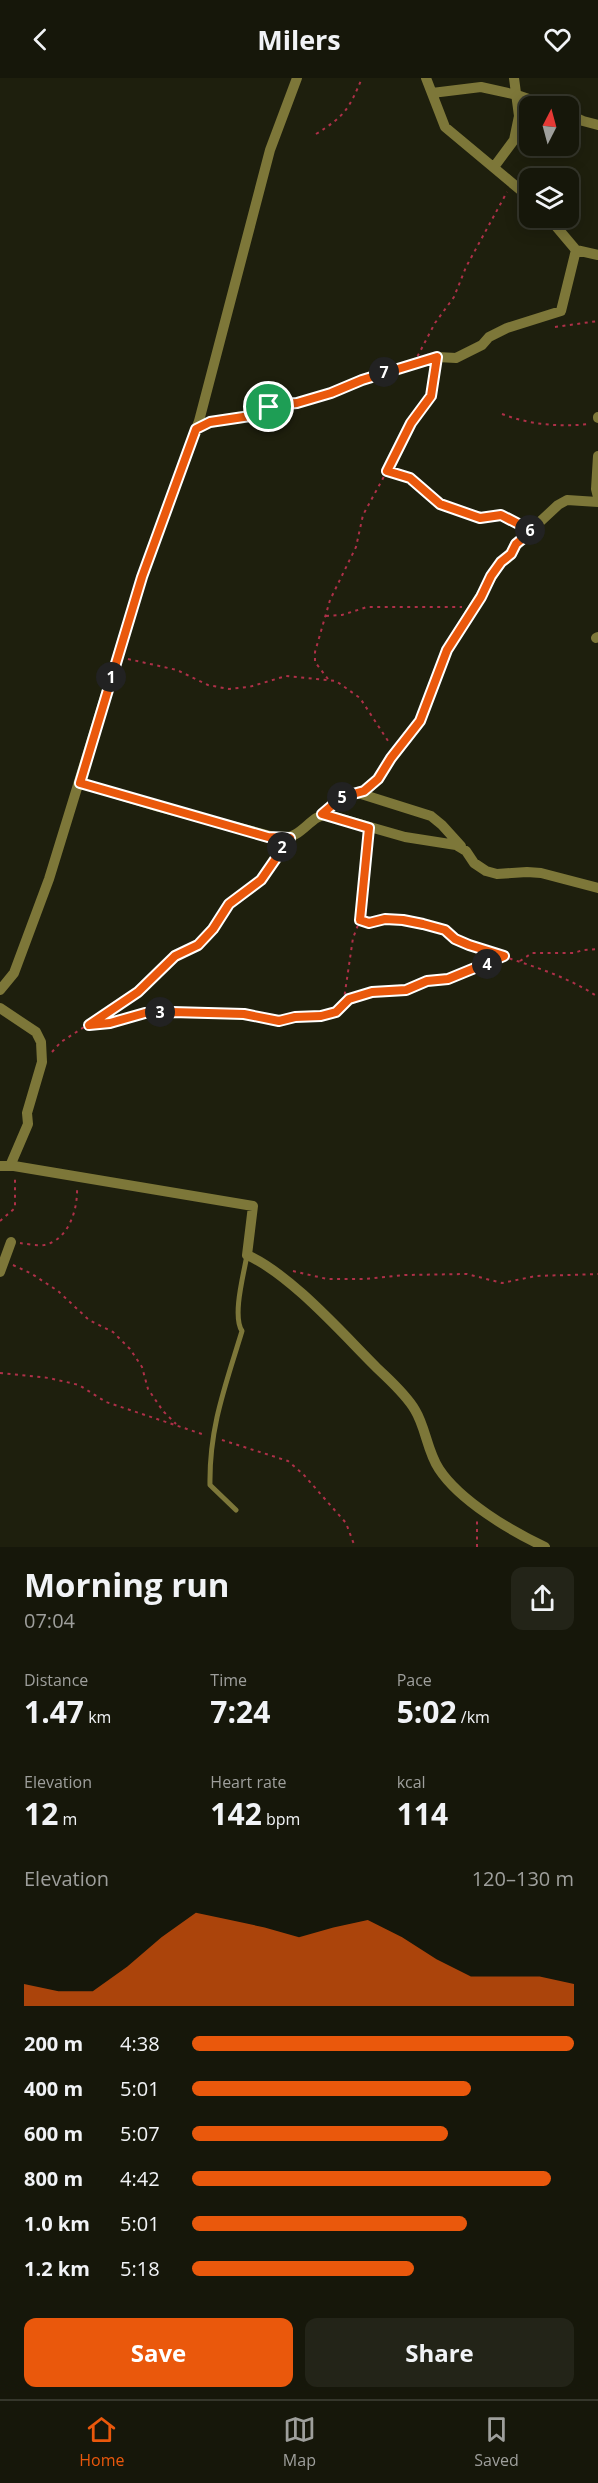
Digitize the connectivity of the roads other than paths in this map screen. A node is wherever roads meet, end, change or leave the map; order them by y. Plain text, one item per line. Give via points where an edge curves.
1 (297, 78) edge
2 (426, 78) edge
3 (514, 78) edge
4 (432, 93) junction
5 (517, 95) junction
6 (520, 96) edge
7 (579, 120) edge
8 (598, 125) edge
9 (494, 167) junction
10 (519, 188) edge
11 (557, 228) edge
12 (576, 250) junction
13 (598, 255) edge
14 (437, 357) road end
15 (598, 456) edge
16 (598, 497) edge
17 (598, 502) edge
18 (80, 783) junction
19 (358, 793) junction
20 (322, 814) junction
21 (466, 851) junction
22 (598, 888) edge
23 (0, 990) edge
24 (0, 1008) edge
25 (8, 1166) edge
26 (10, 1242) road end
27 (248, 1255) junction
28 (0, 1272) edge
29 (236, 1510) dead end
30 (545, 1547) edge

1 - 18 street via 270,150 196,429 142,577
2 - 4 street
3 - 5 street
4 - 5 street via 481,87
4 - 9 street via 445,127
5 - 6 street
5 - 9 street via 519,116 514,140
7 - 8 street
9 - 10 street
11 - 12 street
12 - 13 street
12 - 14 street via 561,311 507,328 456,358
15 - 16 street
17 - 19 street via 567,500 501,562 447,650 420,721 378,779
18 - 20 street via 268,837 298,835
18 - 23 street via 14,973
19 - 20 street via 342,797
19 - 21 street via 430,816
20 - 21 street via 405,837 456,845
21 - 22 street via 486,872 541,873
24 - 25 street via 36,1032 41,1042 42,1062 27,1113 28,1125
25 - 27 street via 253,1206
26 - 28 street
27 - 29 lane via 238,1308 242,1330 212,1437 210,1485
27 - 30 street via 283,1278 400,1391 416,1410 439,1470 489,1515

